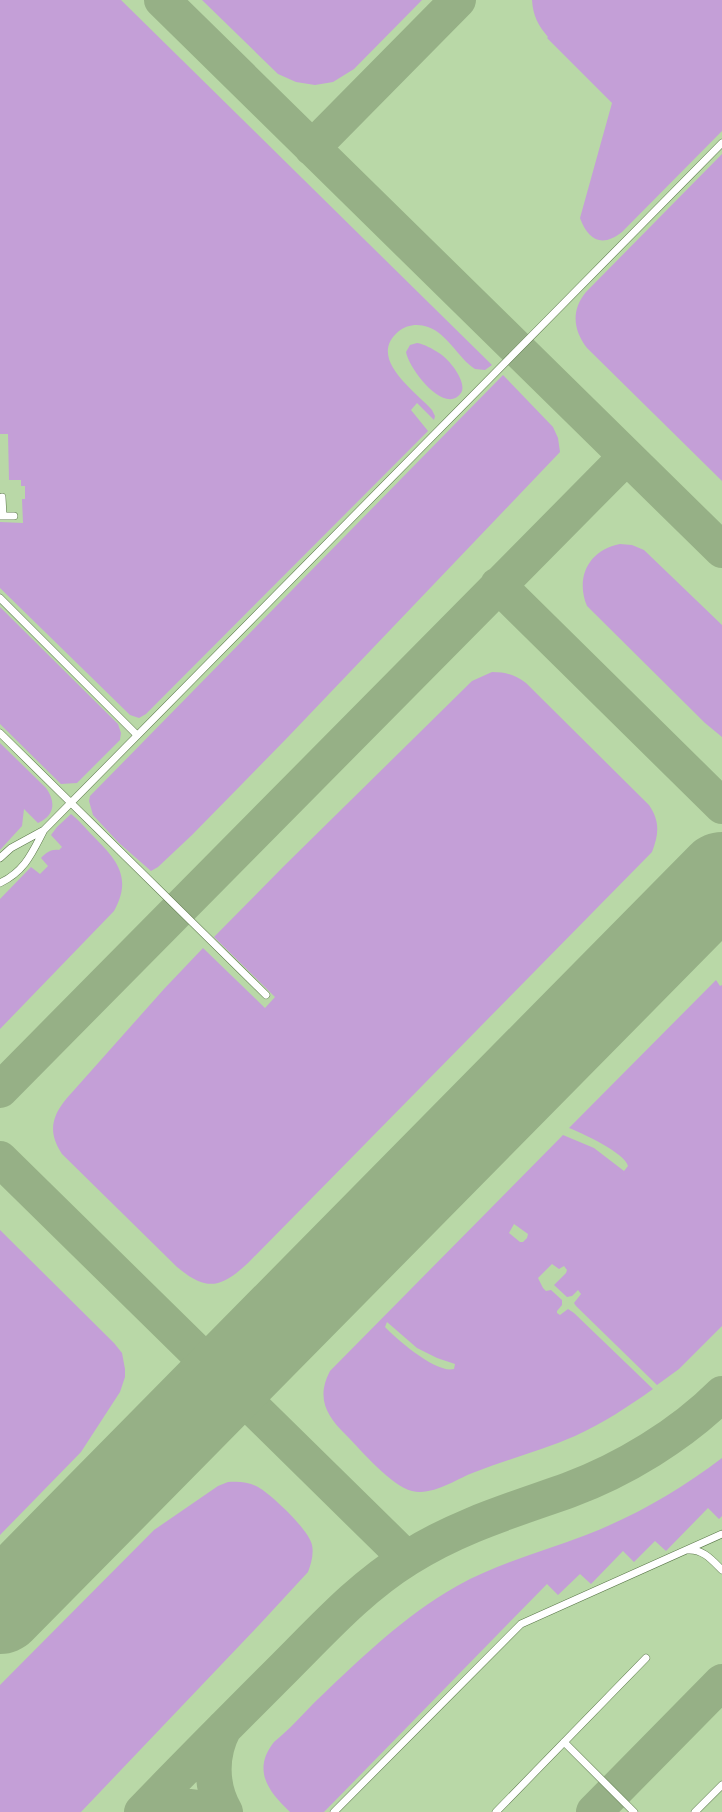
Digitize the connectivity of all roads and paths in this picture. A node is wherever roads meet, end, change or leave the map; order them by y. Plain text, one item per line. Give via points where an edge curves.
1 (722, 143) edge
2 (2, 497) dead end
3 (1, 516) edge
4 (14, 516) dead end
5 (0, 598) edge
6 (0, 733) edge
7 (137, 735) junction
8 (71, 803) junction
9 (44, 830) junction
10 (0, 858) edge
11 (0, 883) edge
12 (266, 995) dead end
13 (722, 1534) edge
14 (685, 1550) junction
15 (722, 1570) edge
16 (646, 1658) dead end
17 (564, 1742) junction
18 (722, 1785) edge
19 (334, 1812) edge
20 (496, 1812) edge
21 (634, 1812) edge
22 (695, 1812) edge

1 - 7 lane
2 - 3 lane
3 - 4 lane
5 - 7 lane
6 - 8 lane
7 - 8 lane
8 - 9 lane
8 - 12 lane
9 - 10 lane via 11,848
9 - 11 lane via 28,861 13,877
13 - 14 lane
14 - 15 lane via 694,1549 706,1554
14 - 19 lane via 521,1624
16 - 17 lane
17 - 20 lane
17 - 21 lane
18 - 22 lane

